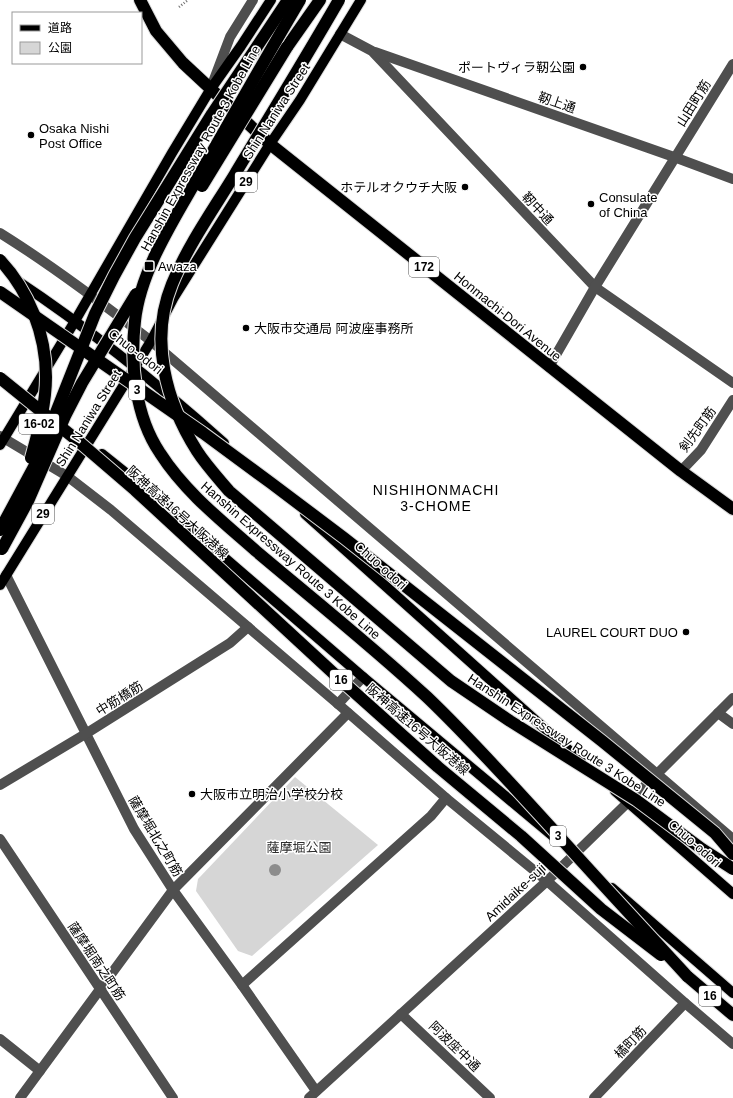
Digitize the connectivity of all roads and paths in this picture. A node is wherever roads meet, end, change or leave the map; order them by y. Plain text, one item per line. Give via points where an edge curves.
1 (140, 0) edge
2 (188, 0) edge
3 (253, 0) edge
4 (271, 0) edge
5 (288, 0) edge
6 (300, 0) edge
7 (320, 0) edge
8 (339, 0) edge
9 (361, 0) edge
10 (179, 6) dead end
11 (340, 34) junction
12 (372, 51) junction
13 (733, 64) edge
14 (210, 90) junction
15 (270, 144) junction
16 (674, 157) junction
17 (733, 179) edge
18 (0, 233) edge
19 (0, 260) edge
20 (0, 269) edge
21 (595, 287) junction
22 (0, 292) edge
23 (90, 294) junction
24 (75, 321) junction
25 (151, 341) junction
26 (135, 367) junction
27 (549, 367) junction
28 (0, 378) edge
29 (733, 383) edge
30 (0, 385) edge
31 (733, 400) edge
32 (27, 402) junction
33 (1, 440) edge
34 (88, 444) junction
35 (681, 472) junction
36 (67, 476) junction
37 (733, 510) edge
38 (0, 530) edge
39 (1, 551) edge
40 (6, 575) junction
41 (0, 585) edge
42 (248, 627) junction
43 (363, 676) junction
44 (733, 698) edge
45 (338, 704) junction
46 (348, 713) junction
47 (718, 713) junction
48 (733, 724) edge
49 (87, 733) junction
50 (657, 774) junction
51 (0, 785) edge
52 (446, 798) junction
53 (628, 803) junction
54 (0, 838) edge
55 (733, 839) edge
56 (574, 854) junction
57 (733, 854) edge
58 (733, 868) edge
59 (547, 881) junction
60 (173, 890) junction
61 (733, 894) edge
62 (687, 976) junction
63 (242, 984) junction
64 (100, 988) junction
65 (733, 993) edge
66 (685, 1003) junction
67 (401, 1014) junction
68 (733, 1015) edge
69 (0, 1039) edge
70 (733, 1044) edge
71 (40, 1071) junction
72 (312, 1094) edge
73 (20, 1098) edge
74 (173, 1098) edge
75 (490, 1098) edge
76 (594, 1098) edge

1 - 14 highway, Honmachi-Dori Avenue / 172 via 156,31
2 - 10 path
3 - 14 street via 230,37
4 - 14 main road
5 - 38 highway, Hanshin Expressway Route 3 Kobe Line, bridge via 212,114 114,276 95,314 36,463
6 - 62 highway, Hanshin Expressway Route 3 Kobe Line / 3, bridge via 173,221 140,293 134,324 133,361 139,404 148,428 158,452 196,497 428,698 511,783
7 - 39 highway, bridge via 287,47 82,383 28,501
8 - 58 highway, Hanshin Expressway Route 3 Kobe Line, bridge via 193,242 171,285 161,326 161,344 166,383 184,429 197,451 229,491 451,681 510,722 636,800 702,849
9 - 11 main road, Shin Naniwa Street / 29
11 - 12 street, 靭中通
11 - 15 main road, Shin Naniwa Street / 29
12 - 16 street, 靭上通
12 - 21 street, 靭中通
13 - 16 street, 山田町筋
14 - 15 highway, Honmachi-Dori Avenue / 172
14 - 23 main road
15 - 25 main road, Shin Naniwa Street / 29 via 174,297
15 - 27 highway, Honmachi-Dori Avenue / 172
16 - 17 street, 靭上通
16 - 21 street, 山田町筋
18 - 23 street
19 - 39 highway, 16-02, bridge via 21,288 36,319 44,352 46,378 44,403 19,504
20 - 24 main road, Chuo-odori
21 - 27 street, 山田町筋
21 - 29 street, 靭中通
22 - 57 highway, bridge via 203,433 338,534 602,741 715,833
23 - 24 main road
23 - 25 street
24 - 26 main road, Chuo-odori
24 - 32 main road
25 - 26 main road, Shin Naniwa Street / 29
25 - 50 street
26 - 34 main road, Shin Naniwa Street / 29
26 - 53 main road, Chuo-odori via 186,408
27 - 35 highway, Honmachi-Dori Avenue / 172
28 - 62 highway, 阪神高速16号大阪港線 / 16, bridge via 135,490 350,688 601,909
30 - 32 main road
31 - 35 street, 剣先町筋 via 701,450
32 - 33 main road
32 - 34 main road
33 - 36 street
34 - 36 main road, Shin Naniwa Street / 29
34 - 43 main road via 132,478
35 - 37 highway, Honmachi-Dori Avenue / 172
36 - 40 main road, Shin Naniwa Street / 29
36 - 42 street via 111,510
40 - 41 main road, Shin Naniwa Street / 29
40 - 49 street, 薩摩堀北之町筋
42 - 45 street
42 - 49 street, 中筋橋筋 via 230,643
43 - 45 street
43 - 56 main road
44 - 47 street, Amidaike-suji
45 - 46 street
46 - 52 street
46 - 60 street
47 - 48 street
47 - 50 street, Amidaike-suji
49 - 51 street, 中筋橋筋
49 - 60 street, 薩摩堀北之町筋 via 134,829
50 - 53 street, Amidaike-suji
50 - 55 street
52 - 59 street
52 - 63 street via 425,822
53 - 56 street, Amidaike-suji
53 - 61 main road, Chuo-odori
54 - 64 street, 薩摩堀南之町筋
56 - 59 street, Amidaike-suji
56 - 65 main road
59 - 66 street
59 - 67 street, Amidaike-suji
60 - 63 street, 薩摩堀北之町筋
60 - 64 street
62 - 68 highway, 阪神高速16号大阪港線 / 16
63 - 72 street, 薩摩堀北之町筋
64 - 71 street
64 - 74 street, 薩摩堀南之町筋
66 - 70 street
66 - 76 street, 橘町筋
67 - 72 street, Amidaike-suji
67 - 75 street, 阿波座中通
69 - 71 street
71 - 73 street

